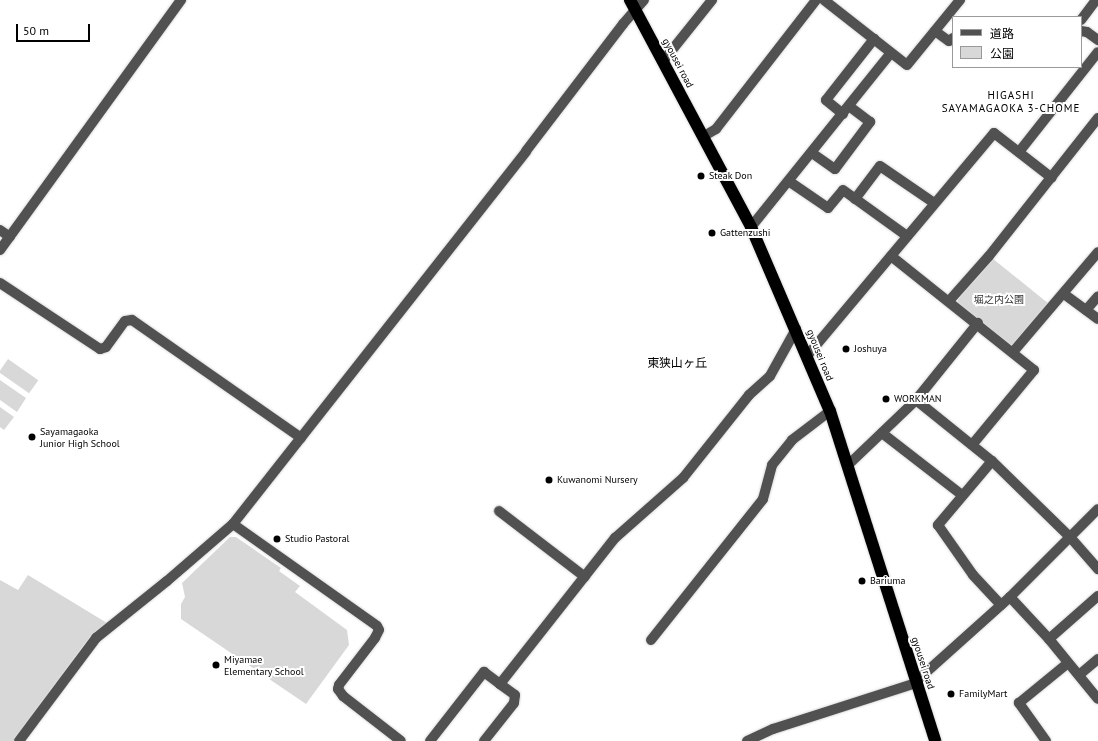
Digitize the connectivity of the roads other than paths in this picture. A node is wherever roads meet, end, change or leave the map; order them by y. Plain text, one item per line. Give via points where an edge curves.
1 (181, 0) edge
2 (644, 0) edge
3 (712, 0) edge
4 (816, 0) edge
5 (824, 0) edge
6 (960, 0) edge
7 (1096, 0) edge
8 (633, 5) edge
9 (1082, 19) edge
10 (935, 31) junction
11 (1082, 31) edge
12 (874, 39) junction
13 (952, 39) edge
14 (1098, 40) edge
15 (1098, 52) edge
16 (892, 53) junction
17 (664, 60) junction
18 (846, 110) junction
19 (1098, 118) edge
20 (704, 136) junction
21 (1019, 152) junction
22 (812, 153) junction
23 (1052, 178) junction
24 (790, 182) junction
25 (856, 199) junction
26 (934, 203) junction
27 (751, 227) junction
28 (0, 230) edge
29 (907, 236) junction
30 (10, 237) junction
31 (0, 250) edge
32 (1098, 252) edge
33 (891, 256) junction
34 (0, 283) edge
35 (1064, 294) junction
36 (1098, 296) edge
37 (949, 301) junction
38 (1086, 310) junction
39 (1098, 320) edge
40 (978, 323) junction
41 (796, 329) junction
42 (1013, 352) junction
43 (807, 356) junction
44 (916, 400) junction
45 (830, 411) junction
46 (882, 432) junction
47 (301, 438) junction
48 (972, 445) junction
49 (992, 461) junction
50 (847, 466) junction
51 (962, 494) junction
52 (1098, 509) edge
53 (499, 511) dead end
54 (233, 524) junction
55 (1070, 537) junction
56 (1098, 568) edge
57 (585, 577) junction
58 (1098, 596) edge
59 (1010, 597) junction
60 (1001, 605) junction
61 (1049, 639) junction
62 (651, 640) dead end
63 (1098, 659) edge
64 (1068, 663) junction
65 (1078, 675) junction
66 (916, 681) junction
67 (500, 684) junction
68 (1098, 699) edge
69 (1041, 739) edge
70 (19, 741) edge
71 (401, 741) edge
72 (430, 741) edge
73 (484, 741) edge
74 (747, 741) edge
75 (935, 741) edge

1 - 30 street
2 - 8 street
3 - 17 street
4 - 20 street via 716,129
5 - 12 street
6 - 10 street
7 - 9 street
8 - 17 highway, gyousei road
8 - 47 street via 623,24 526,151
10 - 13 street via 949,41
10 - 16 street via 907,65
11 - 14 street
12 - 16 street
12 - 18 street via 826,100
15 - 21 street
16 - 18 street
17 - 20 highway, gyousei road
18 - 22 street
18 - 22 street via 870,122 835,169
19 - 23 street
20 - 27 highway, gyousei road
21 - 23 street
21 - 26 street via 994,133
22 - 24 street
23 - 37 street
24 - 25 street via 828,208 843,190
24 - 27 street
25 - 26 street via 880,166
25 - 29 street
26 - 29 street
27 - 41 highway, gyousei road
28 - 30 street
29 - 33 street
30 - 31 street
32 - 35 street
33 - 37 street
33 - 43 street
34 - 47 street via 100,349 106,348 125,320 132,320
35 - 38 street
35 - 42 street
36 - 38 street
37 - 40 street
38 - 39 street
40 - 42 street
40 - 44 street
41 - 43 highway, gyousei road
41 - 57 street via 770,376 749,394 683,478 615,538
42 - 48 street via 1034,370
43 - 45 highway, gyousei road
44 - 46 street
44 - 48 street
45 - 50 highway, gyousei road
45 - 62 street via 792,440 772,465 763,499
46 - 50 street
46 - 51 street
47 - 54 street
48 - 49 street
49 - 51 street
49 - 55 street
50 - 66 highway, gyousei road
51 - 60 street via 938,525 973,575
52 - 55 street
53 - 57 street
54 - 70 street via 167,582 96,638
54 - 71 street via 377,626 379,630 375,638 338,689 343,696
55 - 56 street
55 - 59 street
57 - 67 street
58 - 61 street
59 - 60 street
59 - 61 street
60 - 66 street
61 - 64 street
63 - 65 street
64 - 65 street
64 - 69 street via 1019,703
65 - 68 street
66 - 74 street via 773,729
66 - 75 highway, gyousei road
67 - 72 street via 484,672
67 - 73 street via 515,695 514,703

